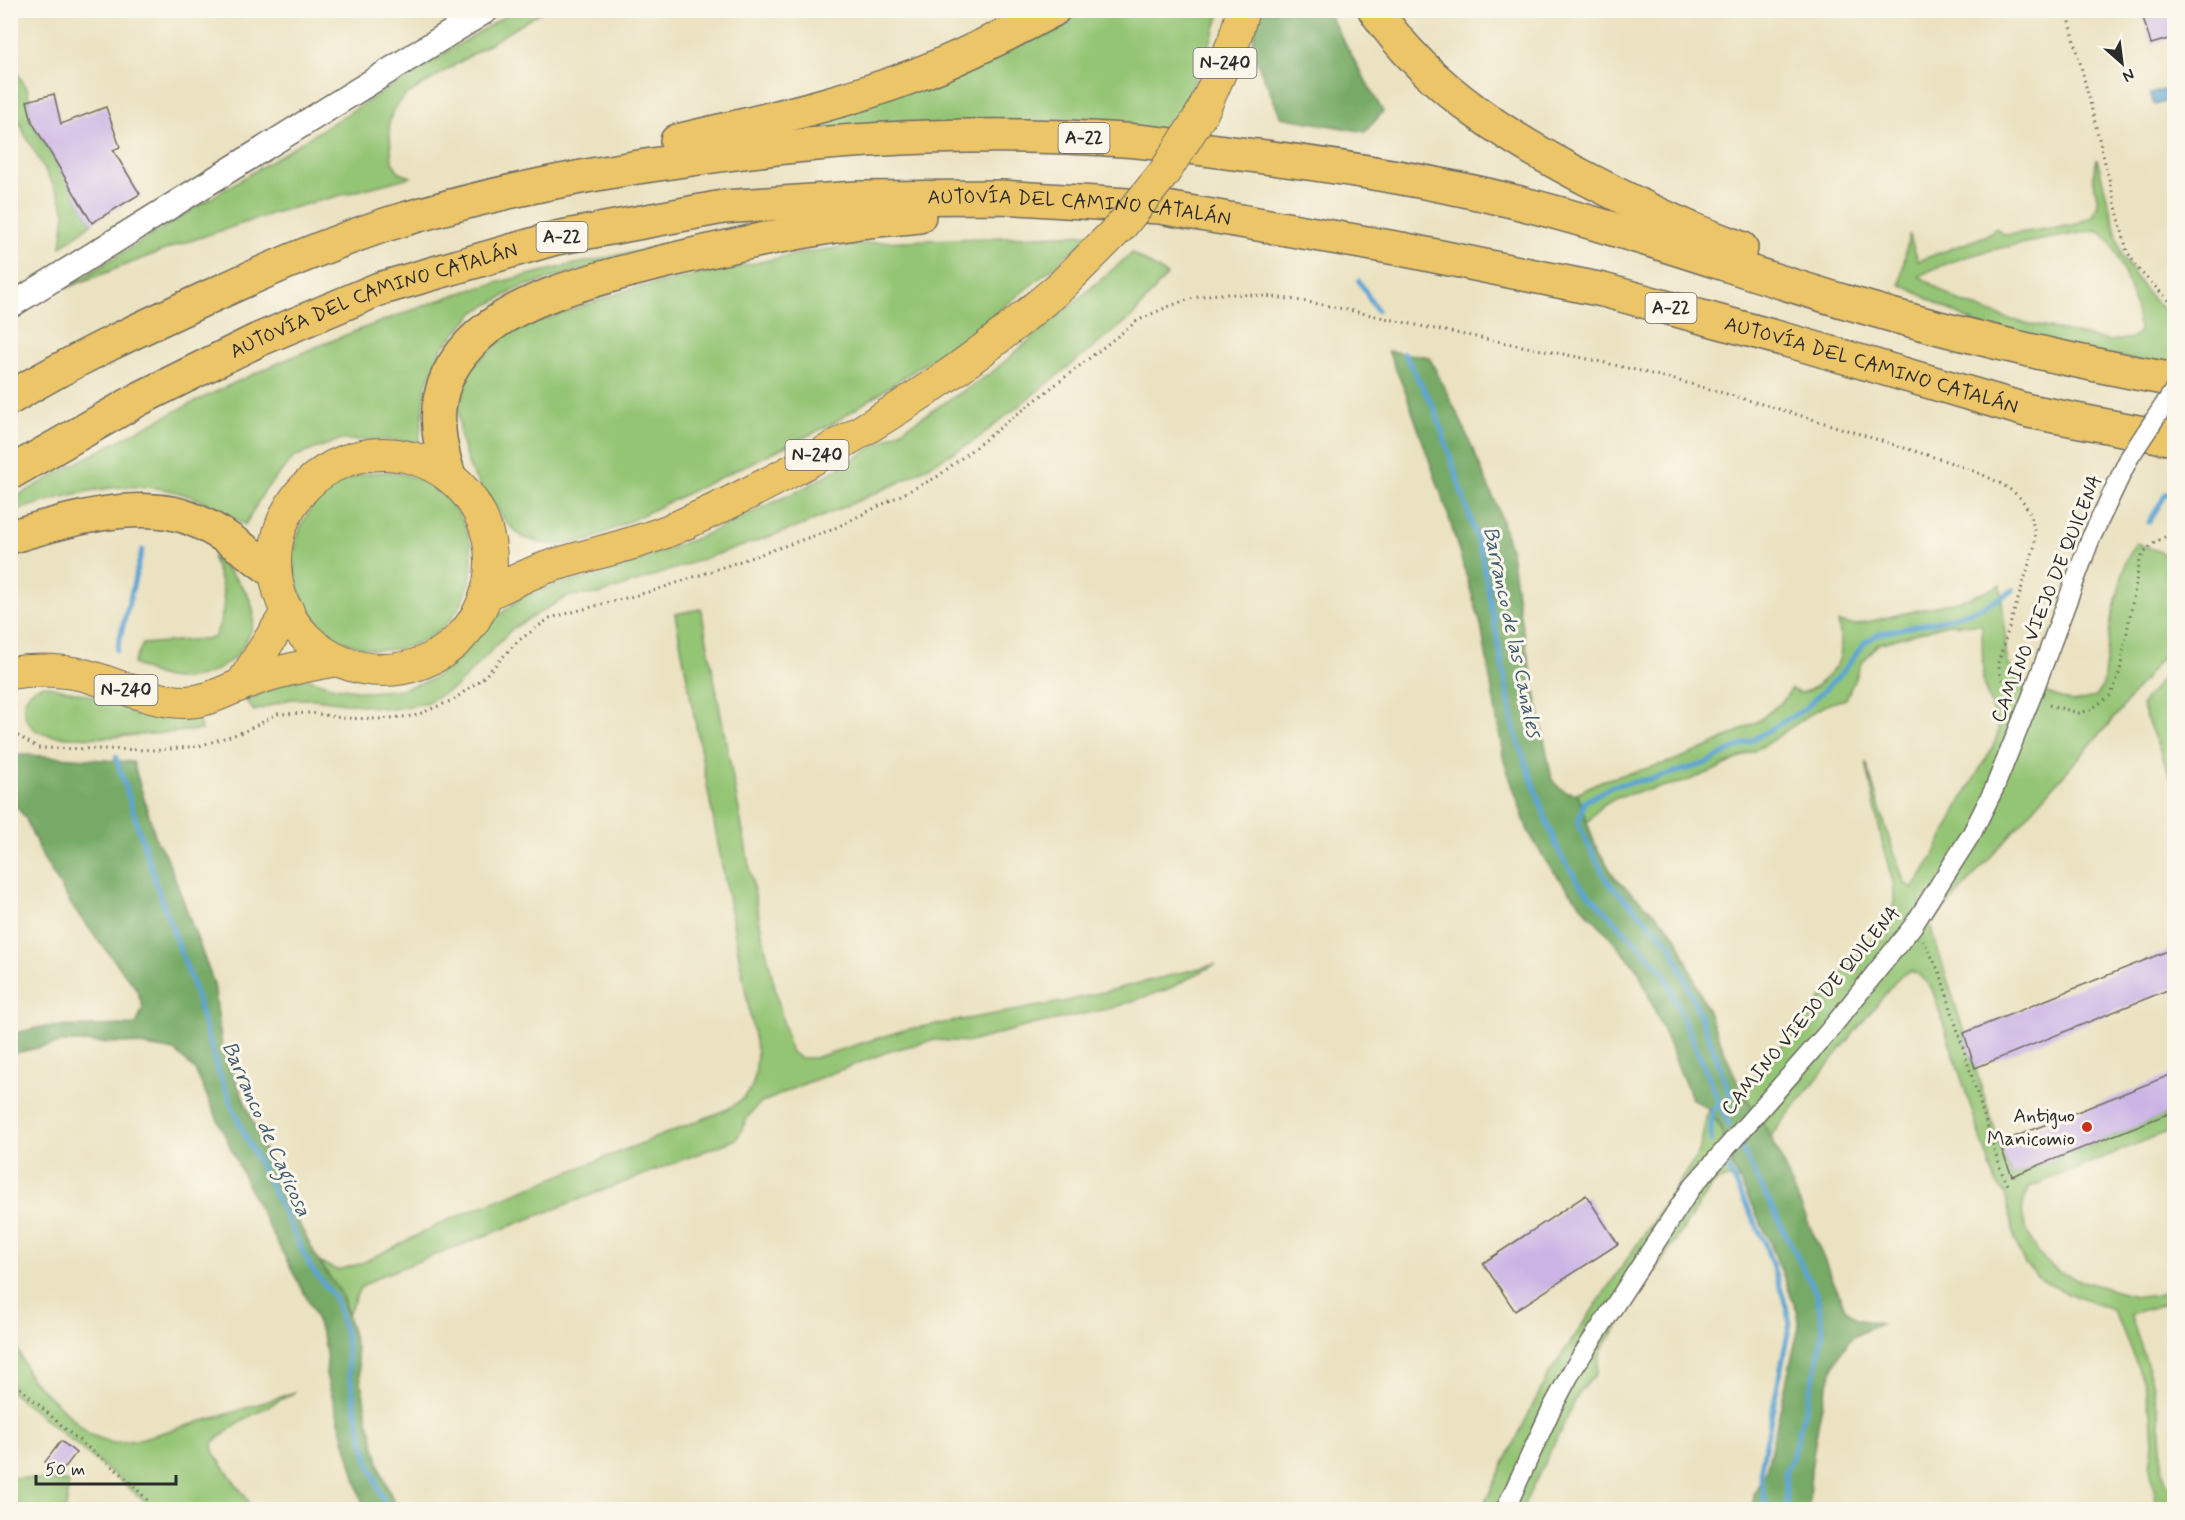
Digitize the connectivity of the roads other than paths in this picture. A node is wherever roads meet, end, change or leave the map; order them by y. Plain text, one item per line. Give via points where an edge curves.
1 (487, 10) edge
2 (1053, 10) edge
3 (1243, 10) edge
4 (1375, 10) edge
5 (1160, 207) junction
6 (386, 225) junction
7 (10, 306) edge
8 (2175, 373) edge
9 (2175, 380) edge
10 (2175, 390) edge
11 (10, 398) edge
12 (2175, 439) edge
13 (10, 473) edge
14 (449, 476) junction
15 (10, 537) edge
16 (490, 544) junction
17 (544, 568) junction
18 (275, 572) junction
19 (487, 594) junction
20 (288, 611) junction
21 (337, 660) junction
22 (10, 673) edge
23 (241, 685) junction
24 (1505, 1509) edge

1 - 7 street
2 - 6 highway via 965,56 863,94 783,117 575,165 469,195
3 - 17 highway, N-240, bridge via 1234,41 1202,113 1164,172 1122,225 1061,286 999,338 877,421 749,494 672,530
4 - 8 highway via 1389,31 1471,110 1516,141 1651,212 1732,245 1985,327
5 - 12 highway, AUTOVÍA DEL CAMINO CATALÁN / A-22 via 1401,249 1603,290 2029,411
5 - 13 highway, AUTOVÍA DEL CAMINO CATALÁN / A-22 via 1001,197 857,198 723,207 556,238 379,289 268,336 141,398
5 - 14 highway via 978,210 843,224 614,275 536,301 500,319 469,344 450,371 438,404 437,430
6 - 9 highway, A-22 via 559,180 747,150 913,137 1127,140 1358,169 1512,200 1848,303 2116,370
6 - 11 highway, A-22 via 260,273 162,318
10 - 24 street, CAMINO VIEJO DE QUICENA, bridge via 2129,458 2090,540 2031,698 1972,833 1913,926 1828,1032 1692,1187 1573,1369
14 - 16 highway, N-240 via 467,493 482,517
14 - 18 highway, N-240 via 410,457 389,454 349,460 327,470 309,483 288,511 276,545
15 - 18 highway via 106,513 153,510 194,519
16 - 17 highway
16 - 19 highway, N-240 via 492,568
17 - 19 highway, N-240
18 - 20 highway, N-240
19 - 21 highway, N-240 via 473,622 452,645 426,662 396,670 365,669
20 - 21 highway, N-240 via 298,630
20 - 23 highway
21 - 23 highway, N-240 via 292,668
22 - 23 highway, N-240 via 34,669 83,675 184,702 204,700

